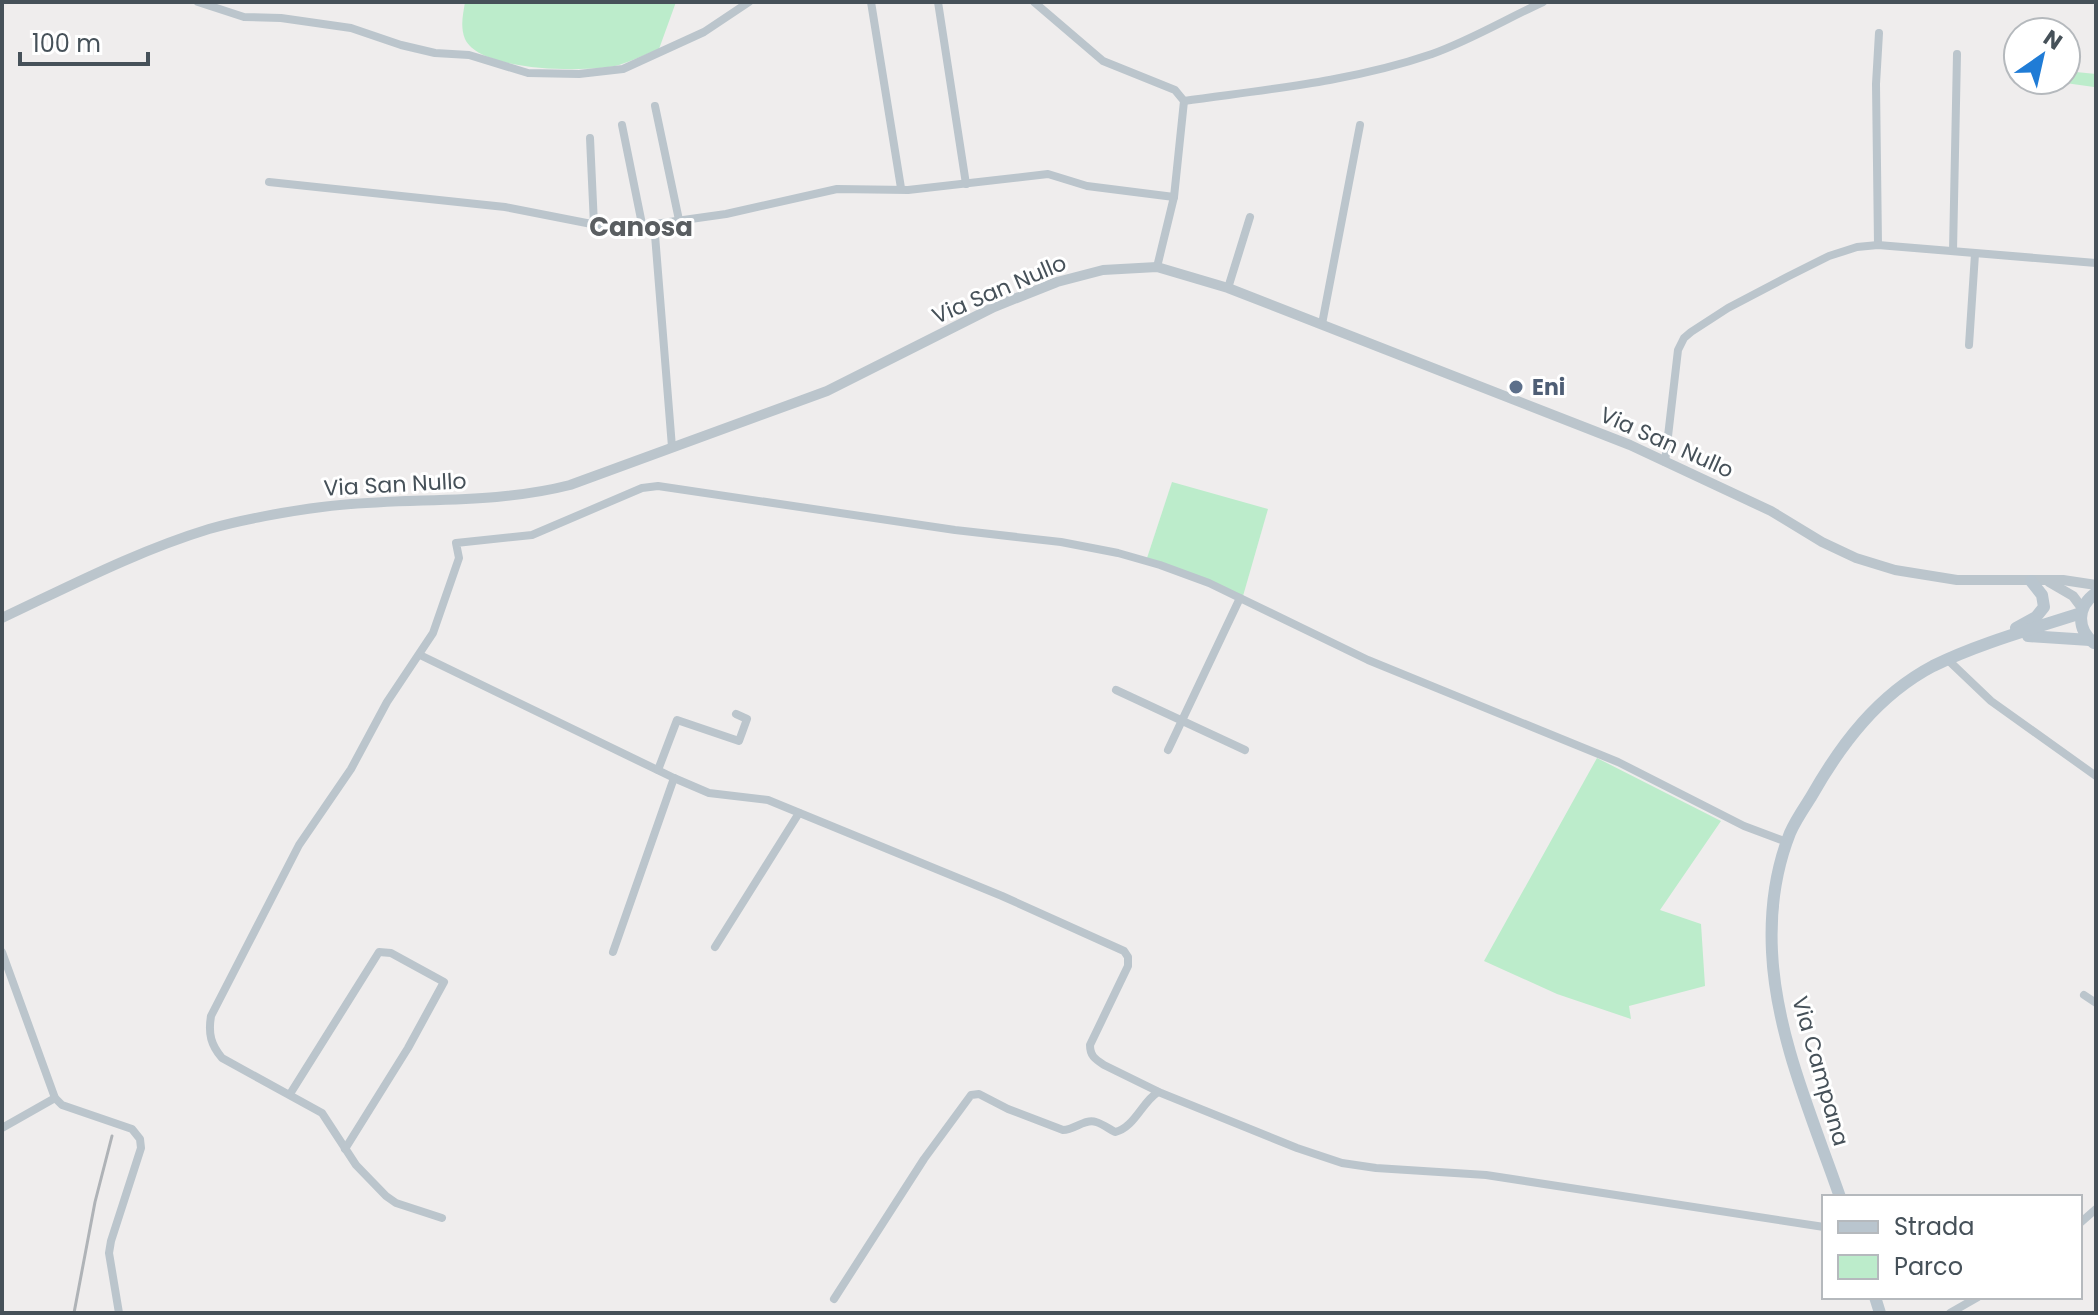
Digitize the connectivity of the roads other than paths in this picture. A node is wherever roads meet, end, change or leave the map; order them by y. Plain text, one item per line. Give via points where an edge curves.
1 (198, 2) edge
2 (749, 2) edge
3 (871, 2) edge
4 (938, 2) edge
5 (1034, 2) edge
6 (1518, 2) edge
7 (1543, 2) edge
8 (1522, 11) junction
9 (1879, 33) dead end
10 (1957, 54) dead end
11 (1184, 101) junction
12 (655, 106) dead end
13 (622, 125) dead end
14 (1360, 125) dead end
15 (590, 138) dead end
16 (269, 182) dead end
17 (966, 184) junction
18 (901, 188) junction
19 (1174, 197) junction
20 (1250, 217) dead end
21 (679, 220) junction
22 (594, 225) junction
23 (643, 229) junction
24 (1878, 245) junction
25 (1953, 251) junction
26 (1975, 254) junction
27 (2096, 263) edge
28 (1157, 267) junction
29 (1228, 288) junction
30 (1322, 324) junction
31 (1969, 345) dead end
32 (672, 447) junction
33 (1665, 462) junction
34 (2031, 581) junction
35 (2047, 581) junction
36 (2096, 585) edge
37 (2096, 593) edge
38 (1240, 598) junction
39 (2082, 611) junction
40 (2, 618) edge
41 (2013, 636) junction
42 (2093, 642) edge
43 (1980, 645) junction
44 (420, 655) junction
45 (1948, 660) junction
46 (1116, 690) dead end
47 (736, 714) dead end
48 (1182, 721) junction
49 (1168, 750) dead end
50 (1245, 750) dead end
51 (658, 770) junction
52 (2096, 776) edge
53 (674, 778) junction
54 (799, 813) junction
55 (1787, 842) junction
56 (715, 947) dead end
57 (2, 952) edge
58 (613, 952) dead end
59 (2084, 995) dead end
60 (2096, 1003) edge
61 (1158, 1092) junction
62 (290, 1094) junction
63 (55, 1098) junction
64 (2, 1128) edge
65 (345, 1149) junction
66 (1839, 1195) edge
67 (442, 1218) dead end
68 (1822, 1227) edge
69 (834, 1299) dead end
70 (1974, 1299) edge
71 (119, 1313) edge
72 (1950, 1313) edge

1 - 2 street via 244,17 351,28 401,45 469,55 528,73 579,74 623,69 704,32
3 - 18 street
4 - 17 street
5 - 11 street via 1103,61 1175,90
6 - 8 street
7 - 8 street
8 - 11 street via 1467,40 1374,72
9 - 24 street
10 - 25 street
11 - 19 street
12 - 21 street
13 - 23 street
14 - 30 street
15 - 22 street
16 - 22 street via 505,207
17 - 18 street
17 - 19 street via 1048,174 1087,186
18 - 21 street via 837,189
19 - 28 street
20 - 29 street
21 - 23 street
22 - 23 street
23 - 32 street via 655,235
24 - 25 street
24 - 33 street via 1829,256 1728,308 1684,338 1678,350
25 - 26 street
26 - 27 street
26 - 31 street
28 - 29 street, Via San Nullo
28 - 32 street, Via San Nullo via 1103,270 1057,282 994,307 827,391
29 - 30 street, Via San Nullo
30 - 33 street, Via San Nullo
32 - 40 street, Via San Nullo via 533,494 322,507 211,528 119,562
33 - 34 street, Via San Nullo via 1856,558 1957,580
34 - 35 street, Via San Nullo
34 - 43 main road via 2044,607 2036,617
35 - 36 street, Via San Nullo
35 - 39 street via 2073,596
37 - 39 main road, Via Campana
38 - 44 street via 1160,565 1093,547 658,486 532,535 456,543 459,558
38 - 48 street
38 - 55 street via 1368,660 1618,762 1733,821
39 - 41 main road, Via Campana
39 - 42 main road, Via Campana via 2081,625
41 - 42 main road, Via Campana
41 - 43 main road, Via Campana
43 - 45 main road, Via Campana
44 - 51 street
44 - 62 street via 299,845 211,1016 212,1043 222,1058
45 - 52 street via 1991,701
45 - 55 main road, Via Campana via 1879,704 1852,733
46 - 48 street
47 - 51 street via 747,719 739,741 677,720
48 - 49 street
48 - 50 street
51 - 53 street
53 - 54 street via 709,793 768,800
53 - 58 street
54 - 56 street
54 - 61 street via 1124,951 1128,966 1090,1052 1104,1065
55 - 66 main road, Via Campana via 1772,899 1782,1023
57 - 63 street
59 - 60 street
61 - 68 street via 1342,1163 1486,1175
61 - 69 street via 1125,1129 1115,1132 1094,1121 1063,1130 971,1095
62 - 65 street via 322,1113
62 - 65 street via 379,952 391,953 444,982
63 - 64 street
63 - 71 street via 132,1129 140,1139 109,1253
65 - 67 street via 386,1196
70 - 72 street

